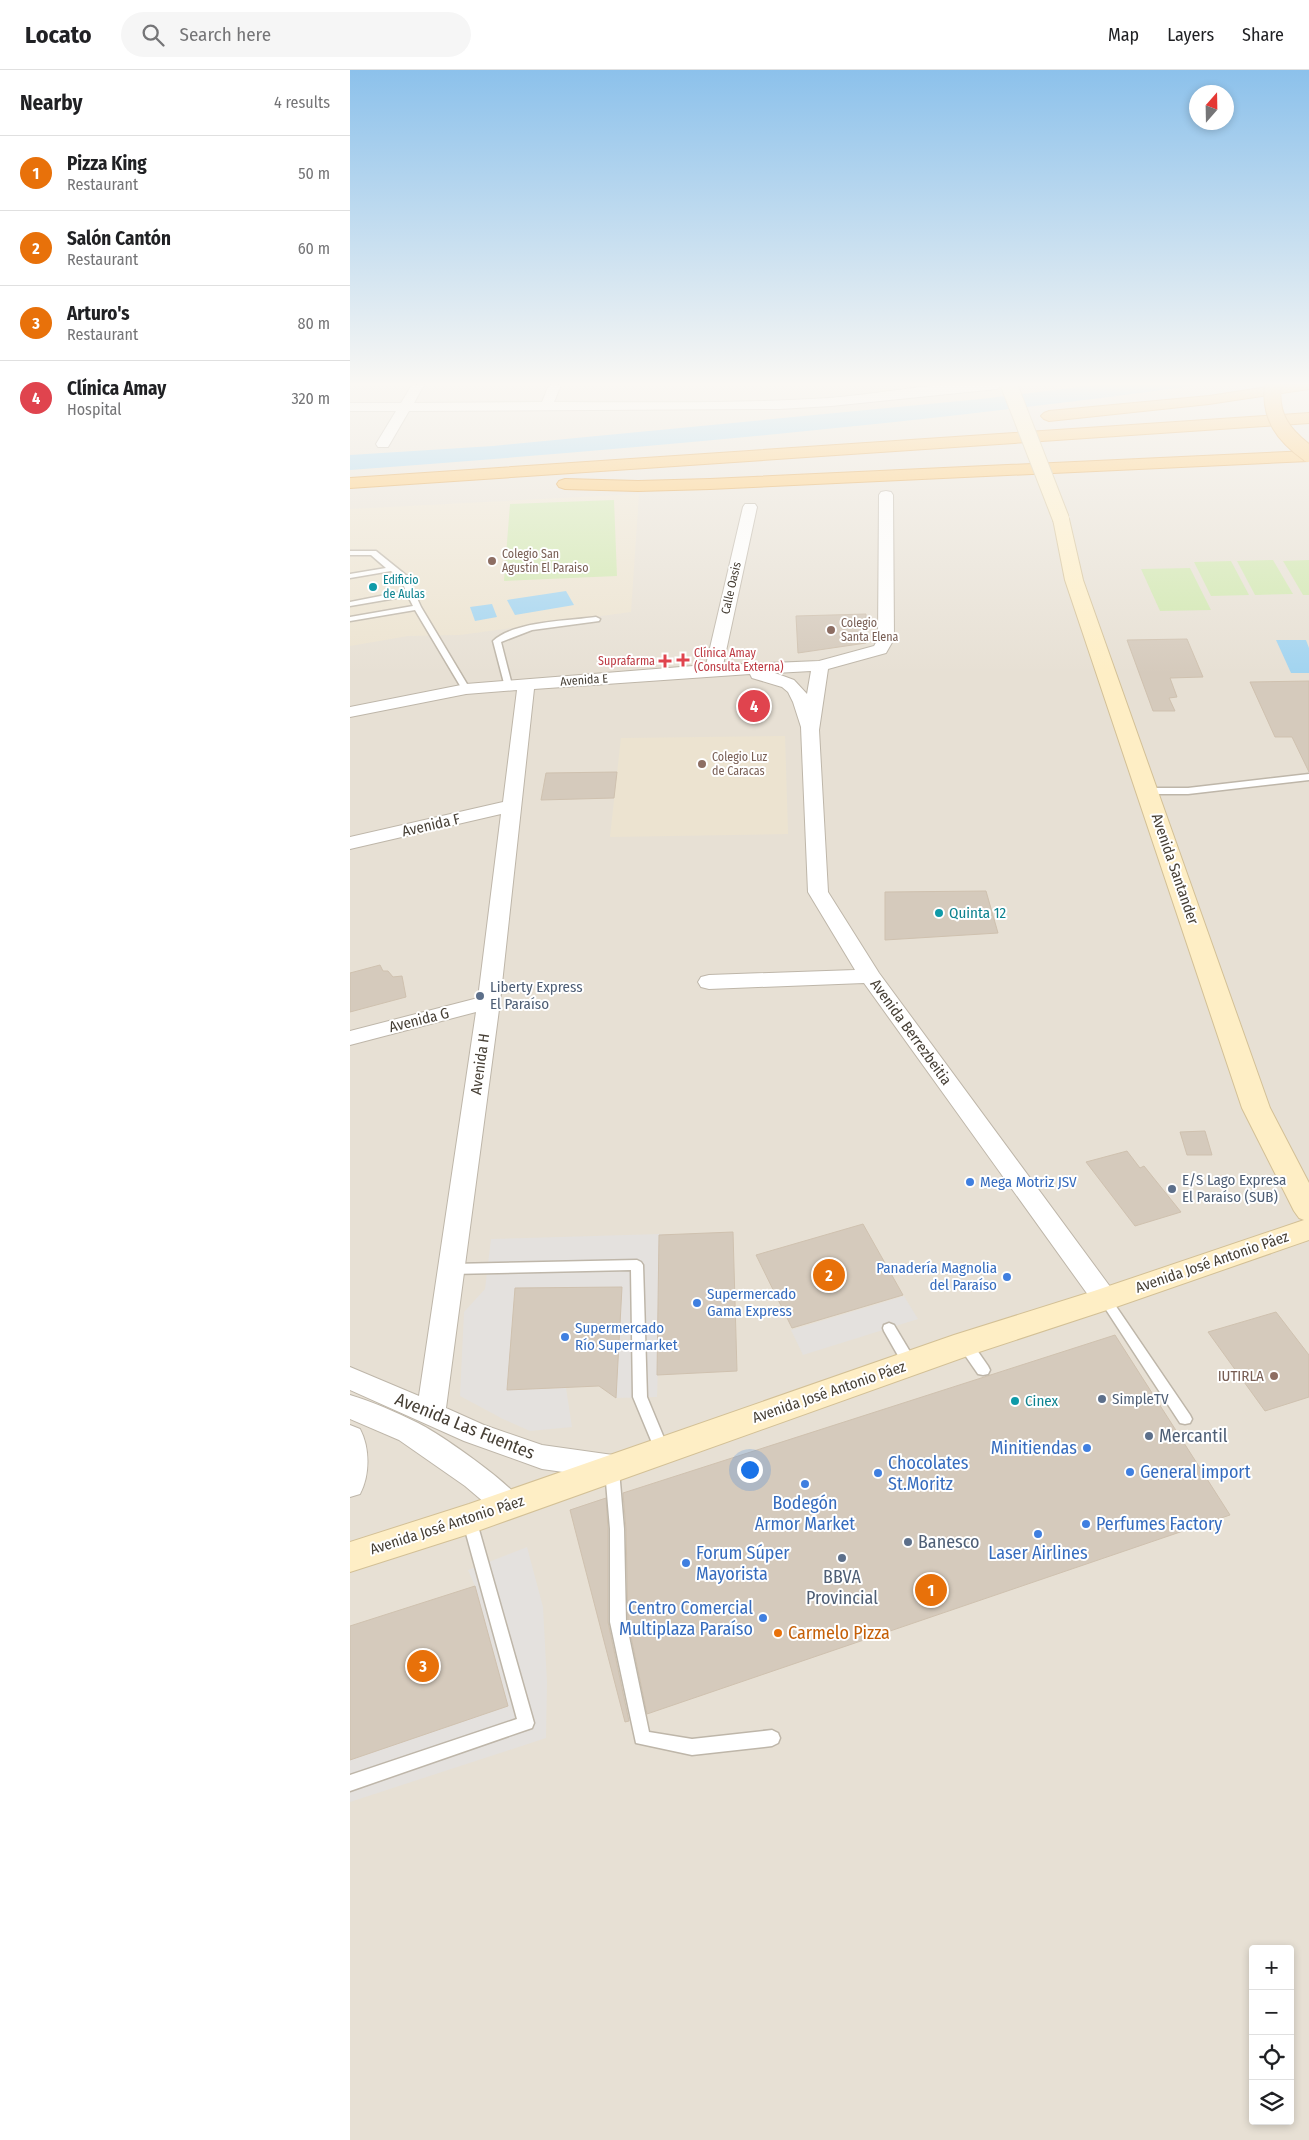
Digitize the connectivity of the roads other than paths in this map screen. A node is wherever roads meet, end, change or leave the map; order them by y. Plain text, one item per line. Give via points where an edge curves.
1 (367, 482) edge
2 (584, 482) edge
3 (736, 482) edge
4 (1046, 482) edge
5 (350, 483) edge
6 (548, 484) junction
7 (886, 495) dead end
8 (350, 496) edge
9 (750, 507) dead end
10 (350, 553) edge
11 (392, 569) junction
12 (350, 576) edge
13 (410, 593) junction
14 (350, 604) edge
15 (417, 607) junction
16 (350, 619) edge
17 (596, 619) dead end
18 (820, 666) junction
19 (713, 670) junction
20 (517, 685) junction
21 (466, 689) junction
22 (350, 712) edge
23 (810, 730) junction
24 (1309, 778) edge
25 (1149, 791) junction
26 (512, 806) junction
27 (350, 843) edge
28 (870, 976) junction
29 (709, 982) dead end
30 (489, 1002) junction
31 (350, 1038) edge
32 (1309, 1211) edge
33 (1309, 1229) edge
34 (451, 1269) junction
35 (1104, 1299) junction
36 (889, 1328) dead end
37 (910, 1364) junction
38 (350, 1378) edge
39 (350, 1406) edge
40 (431, 1413) junction
41 (1185, 1420) dead end
42 (351, 1446) edge
43 (662, 1450) junction
44 (612, 1469) junction
45 (350, 1483) edge
46 (509, 1505) junction
47 (470, 1519) junction
48 (350, 1557) edge
49 (772, 1738) dead end
50 (350, 1783) edge

1 - 5 highway
2 - 6 highway
3 - 6 highway
4 - 25 street, Avenida Santander, bridge via 1061,519 1074,580
6 - 8 highway
7 - 18 street, Avenida E via 886,639 880,649
9 - 19 street, Calle Oasis
10 - 11 lane via 373,553
11 - 12 lane
11 - 13 lane via 404,578
13 - 14 lane
13 - 15 lane
15 - 16 lane
15 - 21 lane
17 - 20 lane via 520,631 507,634 498,641
18 - 19 street, Avenida E
18 - 23 street, Avenida Berrezbeitia
19 - 20 street, Avenida E
19 - 23 street, Avenida Berrezbeitia via 772,677 796,688 802,697
20 - 21 street, Avenida E
20 - 26 street, Avenida H
21 - 22 street, Avenida E
23 - 28 street, Avenida Berrezbeitia via 818,892
24 - 25 lane via 1188,791
25 - 32 street, Avenida Santander via 1256,1108
26 - 27 street, Avenida F
26 - 30 street, Avenida H
28 - 29 street
28 - 35 street, Avenida Berrezbeitia
30 - 31 street, Avenida G
30 - 34 street, Avenida H
33 - 35 street, Avenida José Antonio Páez
34 - 40 street, Avenida H
34 - 43 lane via 637,1265 640,1397
35 - 37 street, Avenida José Antonio Páez via 974,1357
35 - 41 lane
36 - 37 lane
37 - 43 street, Avenida José Antonio Páez
38 - 40 street, Avenida Las Fuentes
39 - 46 street, Avenida Las Fuentes via 409,1432 475,1476
40 - 44 street, Avenida Las Fuentes via 542,1457
42 - 45 street
43 - 44 street, Avenida José Antonio Páez
44 - 46 street, Avenida José Antonio Páez
44 - 49 lane via 618,1529 618,1622 642,1738 692,1747
46 - 47 street, Avenida José Antonio Páez
47 - 48 street, Avenida José Antonio Páez
47 - 50 lane via 526,1723

